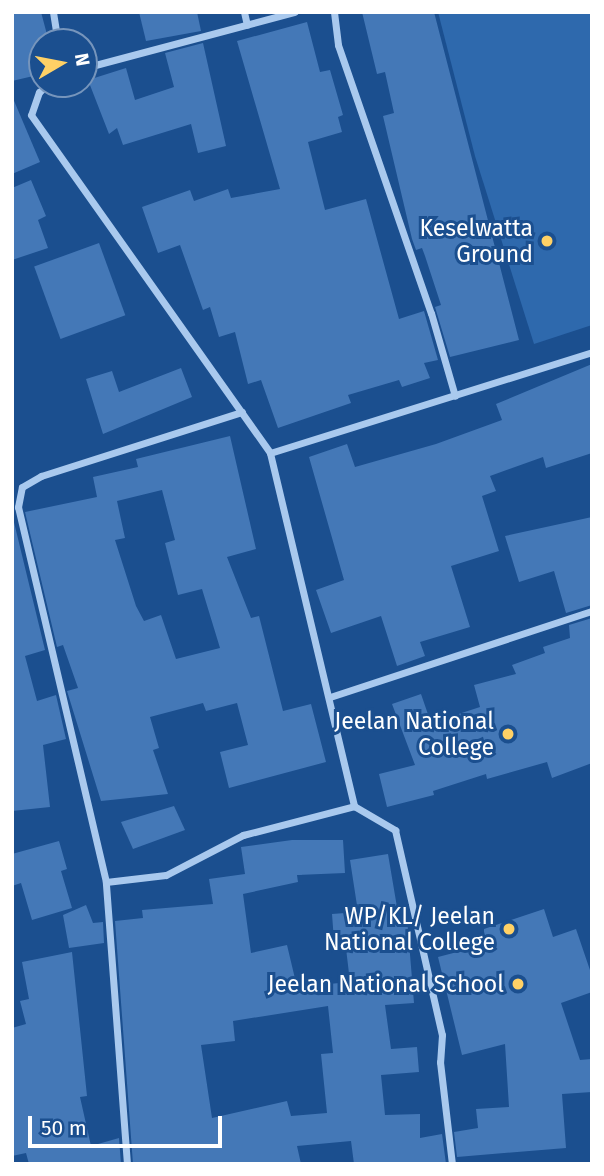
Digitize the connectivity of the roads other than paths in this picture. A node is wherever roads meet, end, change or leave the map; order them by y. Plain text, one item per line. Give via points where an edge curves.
1 (244, 12) edge
2 (295, 12) edge
3 (334, 12) edge
4 (247, 24) junction
5 (98, 64) edge
6 (37, 98) edge
7 (592, 352) edge
8 (454, 396) junction
9 (242, 412) junction
10 (270, 453) junction
11 (592, 611) edge
12 (330, 697) junction
13 (355, 806) junction
14 (106, 882) junction
15 (127, 1164) edge
16 (452, 1164) edge

1 - 4 street
2 - 4 street
3 - 8 street via 338,46 431,313
4 - 5 street
6 - 9 street via 31,115
7 - 8 street
8 - 10 street
9 - 10 street
9 - 14 street via 41,476 22,487 18,507
10 - 12 street
11 - 12 street
12 - 13 street
13 - 14 street via 243,835 166,875
13 - 16 street via 395,830 442,1035 440,1062
14 - 15 street

